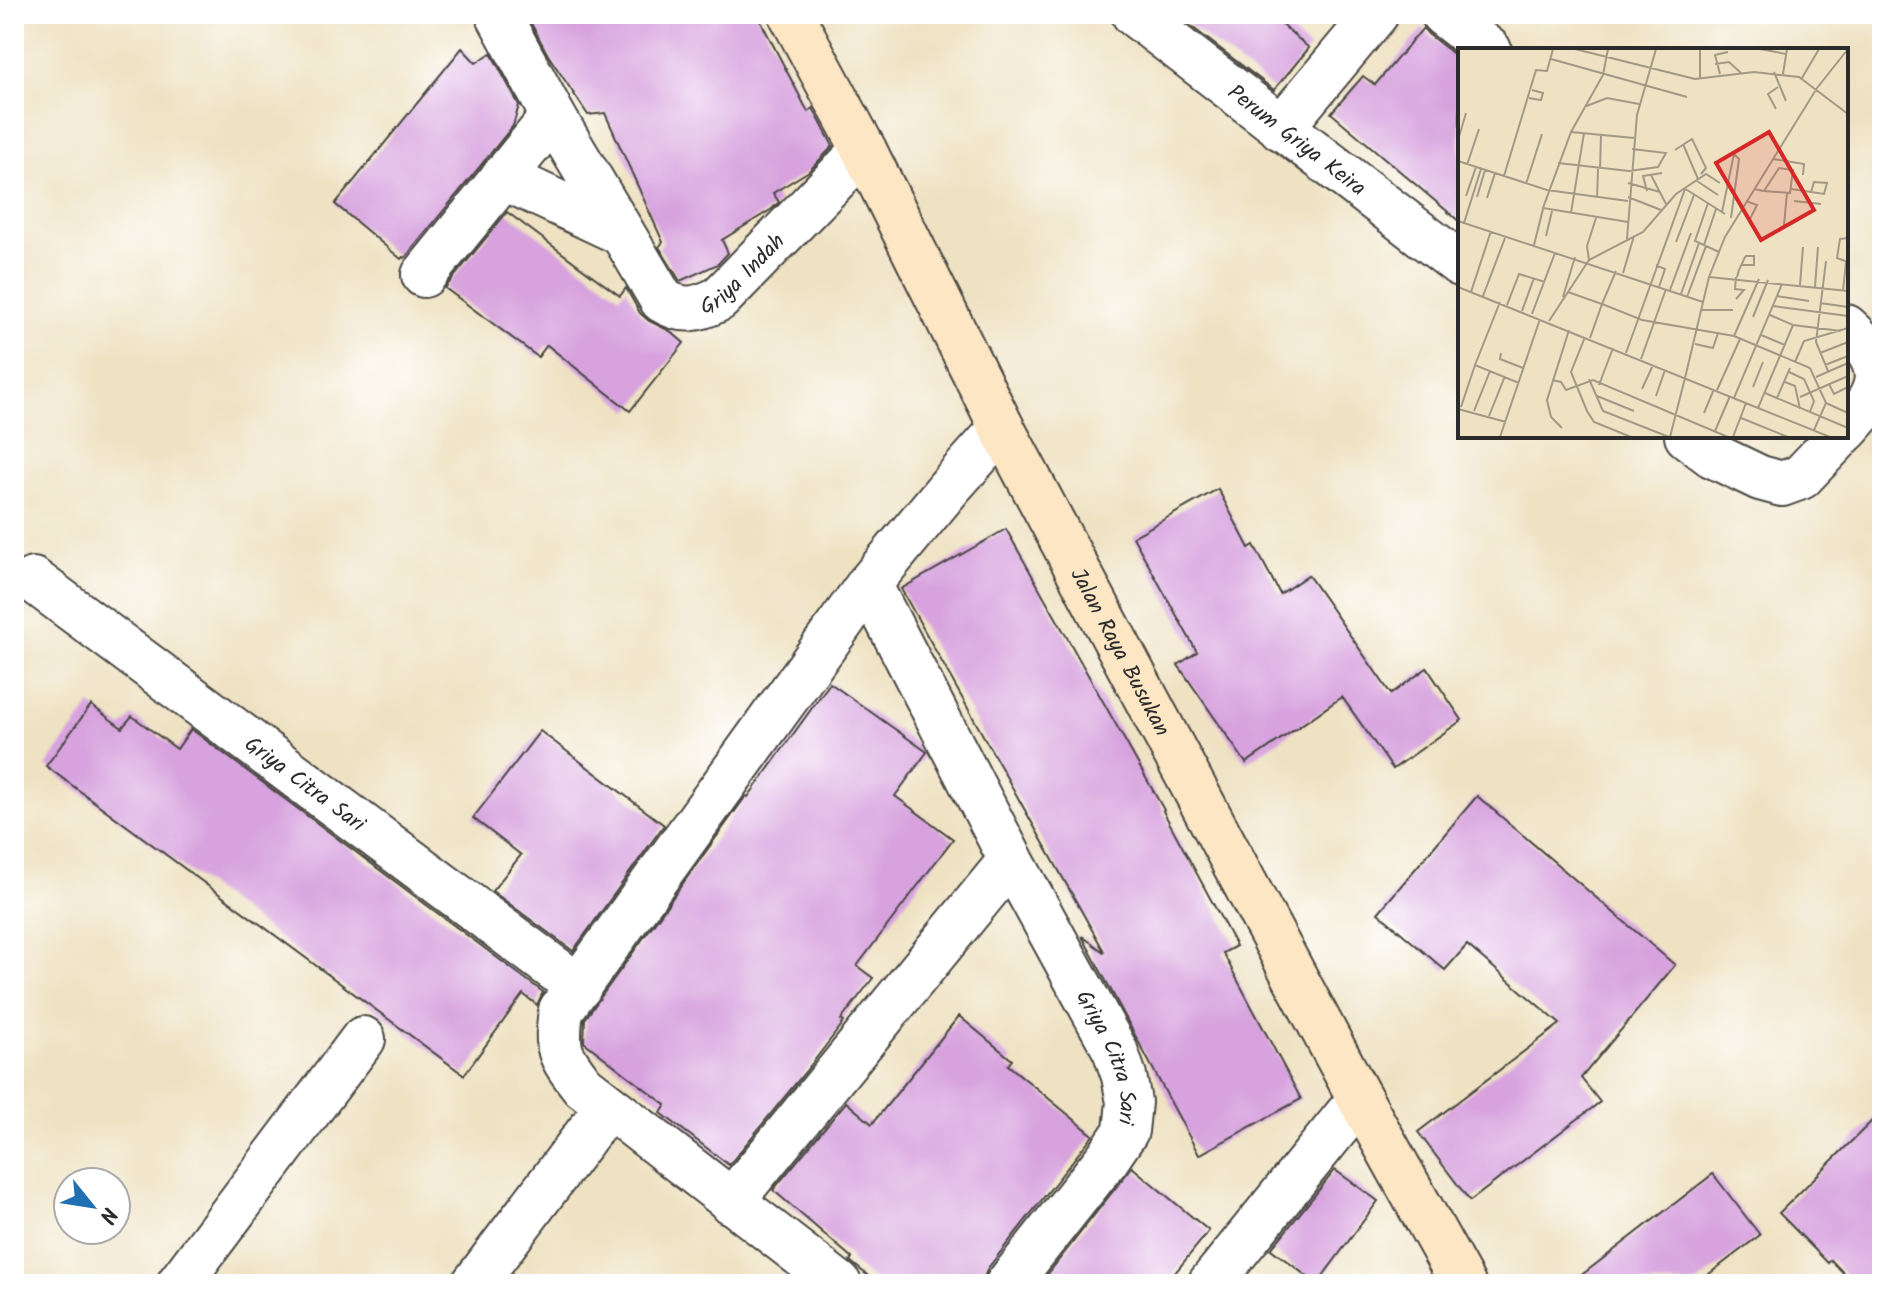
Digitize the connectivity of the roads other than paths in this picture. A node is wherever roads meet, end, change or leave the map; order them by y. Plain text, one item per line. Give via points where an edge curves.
1 (498, 14) edge
2 (791, 14) edge
3 (1134, 14) edge
4 (1376, 14) edge
5 (1443, 14) edge
6 (1486, 48) edge
7 (553, 116) junction
8 (1281, 128) junction
9 (864, 150) junction
10 (503, 177) junction
11 (622, 233) junction
12 (1458, 262) edge
13 (424, 275) dead end
14 (1848, 329) edge
15 (1002, 428) junction
16 (1848, 428) edge
17 (1690, 438) edge
18 (1838, 438) edge
19 (33, 580) dead end
20 (869, 584) junction
21 (1011, 860) junction
22 (579, 987) junction
23 (363, 1039) dead end
24 (1360, 1099) junction
25 (608, 1106) junction
26 (731, 1202) junction
27 (199, 1277) edge
28 (474, 1284) edge
29 (839, 1284) edge
30 (1008, 1284) edge
31 (1210, 1284) edge
32 (1463, 1284) edge

1 - 7 street, Griya Indah
2 - 9 street, Jalan Raya Busukan
3 - 8 street, Perum Griya Keira
4 - 8 street
5 - 6 street
7 - 10 street
7 - 11 street, Griya Indah
8 - 12 street, Perum Griya Keira
9 - 11 street, Griya Indah via 719,299 705,306 676,308 662,300
9 - 15 street, Jalan Raya Busukan
10 - 11 street
10 - 13 street
14 - 16 street via 1877,368 1877,389
15 - 20 street
15 - 24 street, Jalan Raya Busukan
17 - 18 street via 1724,461 1782,484 1801,477
19 - 22 street, Griya Citra Sari
20 - 21 street, Griya Citra Sari
20 - 22 street
21 - 26 street
21 - 30 street, Griya Citra Sari via 1115,1050 1129,1102 1126,1131
22 - 25 street via 561,1010 557,1040 562,1060
23 - 27 street
24 - 31 street
24 - 32 street, Jalan Raya Busukan
25 - 26 street
25 - 28 street
26 - 29 street

